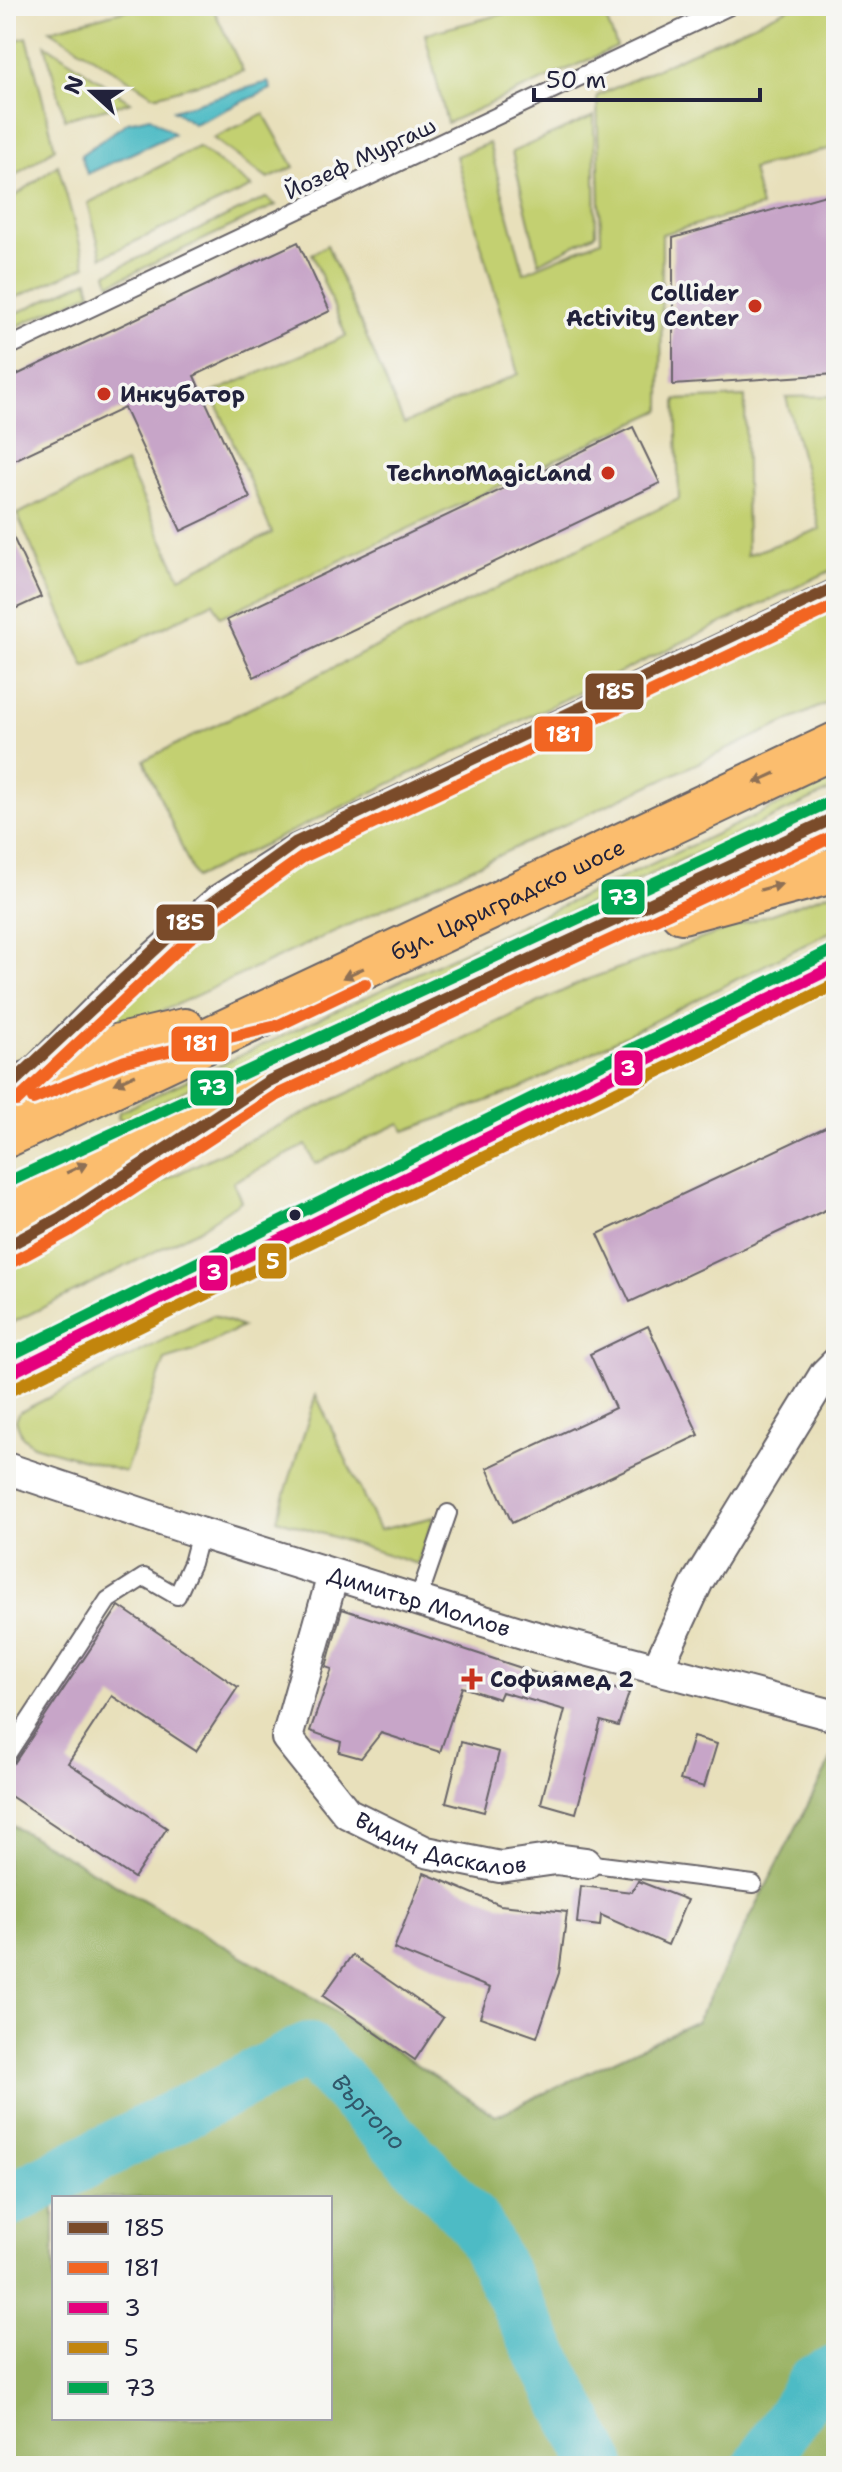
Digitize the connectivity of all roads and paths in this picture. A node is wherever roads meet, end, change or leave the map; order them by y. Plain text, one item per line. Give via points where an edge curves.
1 (730, 6) edge
2 (6, 348) edge
3 (836, 587) edge
4 (836, 745) edge
5 (836, 817) edge
6 (836, 870) edge
7 (560, 944) junction
8 (836, 966) edge
9 (272, 1011) junction
10 (269, 1081) junction
11 (6, 1091) edge
12 (6, 1135) edge
13 (6, 1201) edge
14 (6, 1247) edge
15 (836, 1363) edge
16 (6, 1375) edge
17 (6, 1468) edge
18 (448, 1513) dead end
19 (200, 1533) junction
20 (333, 1575) junction
21 (418, 1600) junction
22 (658, 1667) junction
23 (836, 1716) edge
24 (6, 1756) edge
25 (586, 1863) joint
26 (753, 1884) dead end

1 - 2 lane, Йозеф Мургаш
3 - 11 lane via 295,843 255,867 214,895 110,987
4 -> 9 highway, бул. Цариградско шосе
5 - 7 highway
7 -> 6 highway
7 - 10 highway
8 - 16 street
9 - 11 highway via 120,1046
9 -> 12 highway, бул. Цариградско шосе
13 -> 10 highway
10 - 14 highway via 60,1218
15 - 22 street via 698,1581
17 - 19 street, Димитър Моллов
18 - 21 lane
19 - 20 street, Димитър Моллов
19 - 24 lane via 177,1596 144,1577 108,1600
20 - 21 street, Димитър Моллов
20 - 25 street, Видин Даскалов via 287,1738 347,1813 426,1852 500,1867 556,1859
21 - 22 street, Димитър Моллов
22 - 23 street, Димитър Моллов
25 - 26 lane, Видин Даскалов

